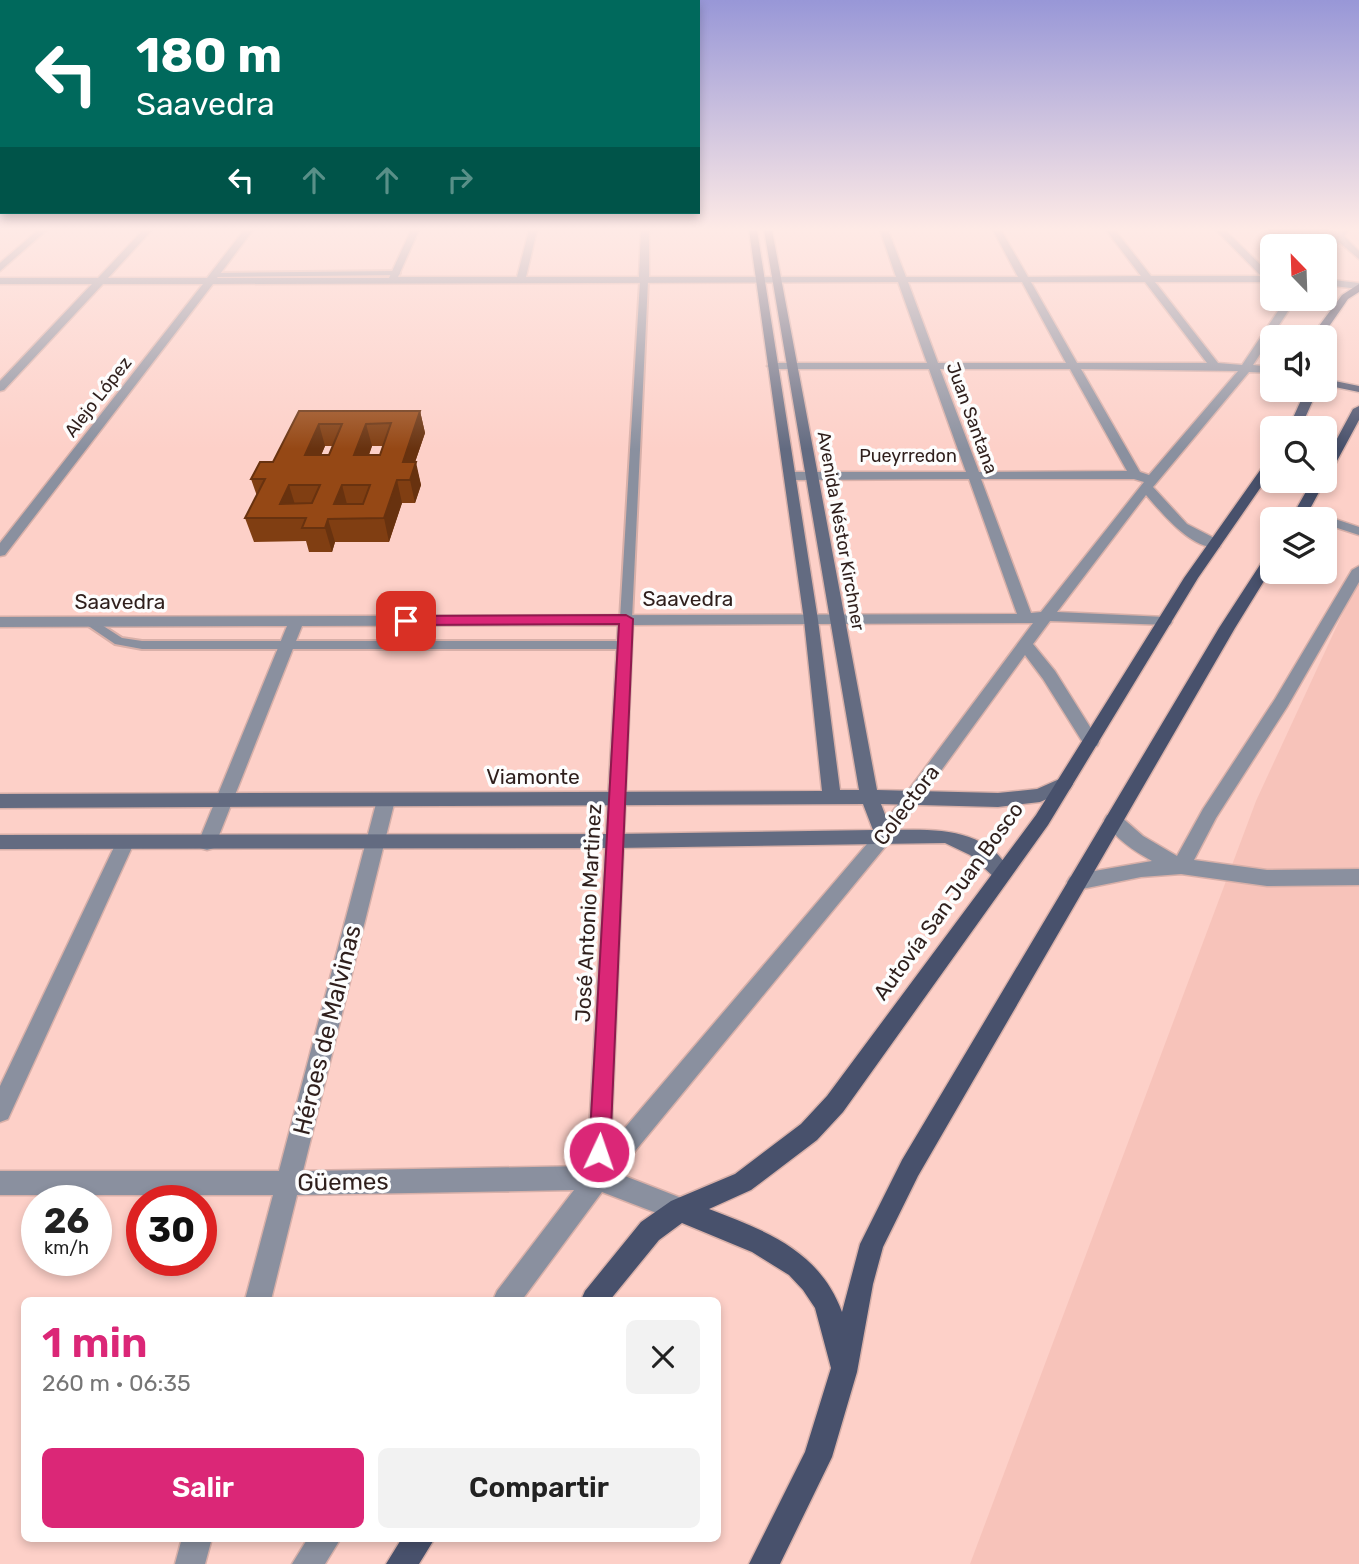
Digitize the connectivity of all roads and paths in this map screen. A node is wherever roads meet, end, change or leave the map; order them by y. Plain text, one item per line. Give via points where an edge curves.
1 (80, 303) edge
2 (192, 303) edge
3 (643, 303) edge
4 (764, 303) edge
5 (781, 303) edge
6 (911, 303) edge
7 (1038, 303) edge
8 (1167, 303) edge
9 (1341, 303) edge
10 (1282, 312) edge
11 (1325, 325) edge
12 (1071, 364) junction
13 (791, 365) junction
14 (0, 366) edge
15 (20, 366) junction
16 (772, 366) junction
17 (934, 366) junction
18 (1214, 366) junction
19 (1245, 369) junction
20 (1260, 370) edge
21 (1337, 384) edge
22 (0, 388) edge
23 (1359, 389) edge
24 (1359, 409) edge
25 (1337, 450) edge
26 (811, 474) junction
27 (974, 474) junction
28 (1135, 475) junction
29 (790, 476) junction
30 (1260, 479) edge
31 (1149, 484) junction
32 (1337, 526) edge
33 (1359, 531) edge
34 (1215, 544) junction
35 (0, 552) edge
36 (1359, 570) edge
37 (1260, 577) edge
38 (1046, 616) junction
39 (626, 619) junction
40 (1026, 619) junction
41 (811, 620) junction
42 (838, 620) junction
43 (0, 622) edge
44 (91, 622) junction
45 (296, 622) junction
46 (1165, 622) junction
47 (1025, 644) junction
48 (285, 645) junction
49 (625, 645) junction
50 (1091, 742) junction
51 (1064, 784) junction
52 (869, 797) junction
53 (832, 798) junction
54 (617, 799) junction
55 (912, 799) junction
56 (224, 800) junction
57 (386, 800) junction
58 (0, 801) edge
59 (1113, 820) junction
60 (884, 836) junction
61 (615, 841) junction
62 (0, 842) edge
63 (375, 842) junction
64 (125, 843) junction
65 (207, 843) junction
66 (1181, 866) junction
67 (1002, 873) junction
68 (1359, 877) edge
69 (1077, 882) junction
70 (0, 1111) edge
71 (598, 1178) junction
72 (0, 1183) edge
73 (288, 1183) junction
74 (680, 1210) junction
75 (259, 1297) edge
76 (508, 1297) edge
77 (596, 1297) edge
78 (844, 1372) junction
79 (196, 1542) edge
80 (323, 1542) edge
81 (417, 1542) edge
82 (190, 1564) edge
83 (307, 1564) edge
84 (401, 1564) edge
85 (764, 1564) edge

1 - 15 street
2 - 35 street, Alejo López
3 - 39 lane, José Antonio Martinez
4 - 16 street, Avenida Néstor Kirchner
5 - 13 street, Avenida Néstor Kirchner
6 - 17 street, Juan Santana
7 - 12 street
8 - 18 street
9 - 11 main road
10 - 19 street, Colectora
12 - 17 street
12 - 18 street
12 - 28 street
13 - 16 street
13 - 17 street
13 - 26 street, Avenida Néstor Kirchner
14 - 15 street
15 - 22 street
16 - 29 street, Avenida Néstor Kirchner
17 - 27 street, Juan Santana
18 - 19 street
19 - 20 street
19 - 31 street, Colectora
21 - 23 main road
24 - 25 main road
26 - 27 street, Pueyrredon
26 - 29 street, Pueyrredon
26 - 42 street, Avenida Néstor Kirchner
27 - 28 street, Pueyrredon
27 - 40 street, Juan Santana
28 - 31 street, Pueyrredon
29 - 41 street, Avenida Néstor Kirchner
30 - 34 main road, Autovía San Juan Bosco
31 - 34 street via 1182,527
31 - 38 street, Colectora
32 - 33 street
34 - 46 main road, Autovía San Juan Bosco
36 - 66 street
37 - 59 main road
38 - 40 street, Saavedra
38 - 46 street, Saavedra
38 - 47 street, Colectora
39 - 41 street, Saavedra
39 - 45 street, Saavedra
39 - 49 street, José Antonio Martinez
40 - 42 street, Saavedra
41 - 42 street, Saavedra
41 - 53 street, Avenida Néstor Kirchner
42 - 52 street, Avenida Néstor Kirchner
43 - 44 street, Saavedra
44 - 45 street, Saavedra
44 - 48 lane via 119,641 142,645
45 - 48 street
46 - 50 main road, Autovía San Juan Bosco
47 - 50 street
47 - 55 street, Colectora
48 - 49 lane
48 - 56 street
49 - 54 street, José Antonio Martinez
50 - 51 main road, Autovía San Juan Bosco
51 - 55 street, Viamonte via 1022,798
51 - 67 main road, Autovía San Juan Bosco
52 - 53 street, Viamonte
52 - 55 street, Viamonte
52 - 60 street, Avenida Néstor Kirchner
53 - 54 street, Viamonte
54 - 57 street, Viamonte
54 - 61 street, José Antonio Martinez
55 - 60 street, Colectora
56 - 57 street, Viamonte
56 - 58 street, Viamonte
56 - 65 street
57 - 63 street, Héroes de Malvinas
59 - 66 street via 1130,838
59 - 69 main road
60 - 61 street
60 - 67 street via 945,836 965,841 981,850
60 - 71 street, Colectora
61 - 63 street
61 - 71 street, José Antonio Martinez
62 - 64 street
63 - 65 street
63 - 73 street, Héroes de Malvinas
64 - 65 street
64 - 70 street
66 - 68 street via 1267,878
66 - 69 street
67 - 74 main road, Autovía San Juan Bosco via 835,1104 809,1132 743,1182
69 - 78 main road via 910,1168 872,1244
71 - 73 street, Güemes
71 - 74 street, Güemes
71 - 76 street, Colectora
72 - 73 street, Güemes
73 - 75 street, Héroes de Malvinas
74 - 77 main road, Autovía San Juan Bosco via 650,1231
74 - 78 main road via 776,1252 802,1269 824,1299
78 - 85 main road via 818,1457
79 - 82 street
80 - 83 street
81 - 84 main road

